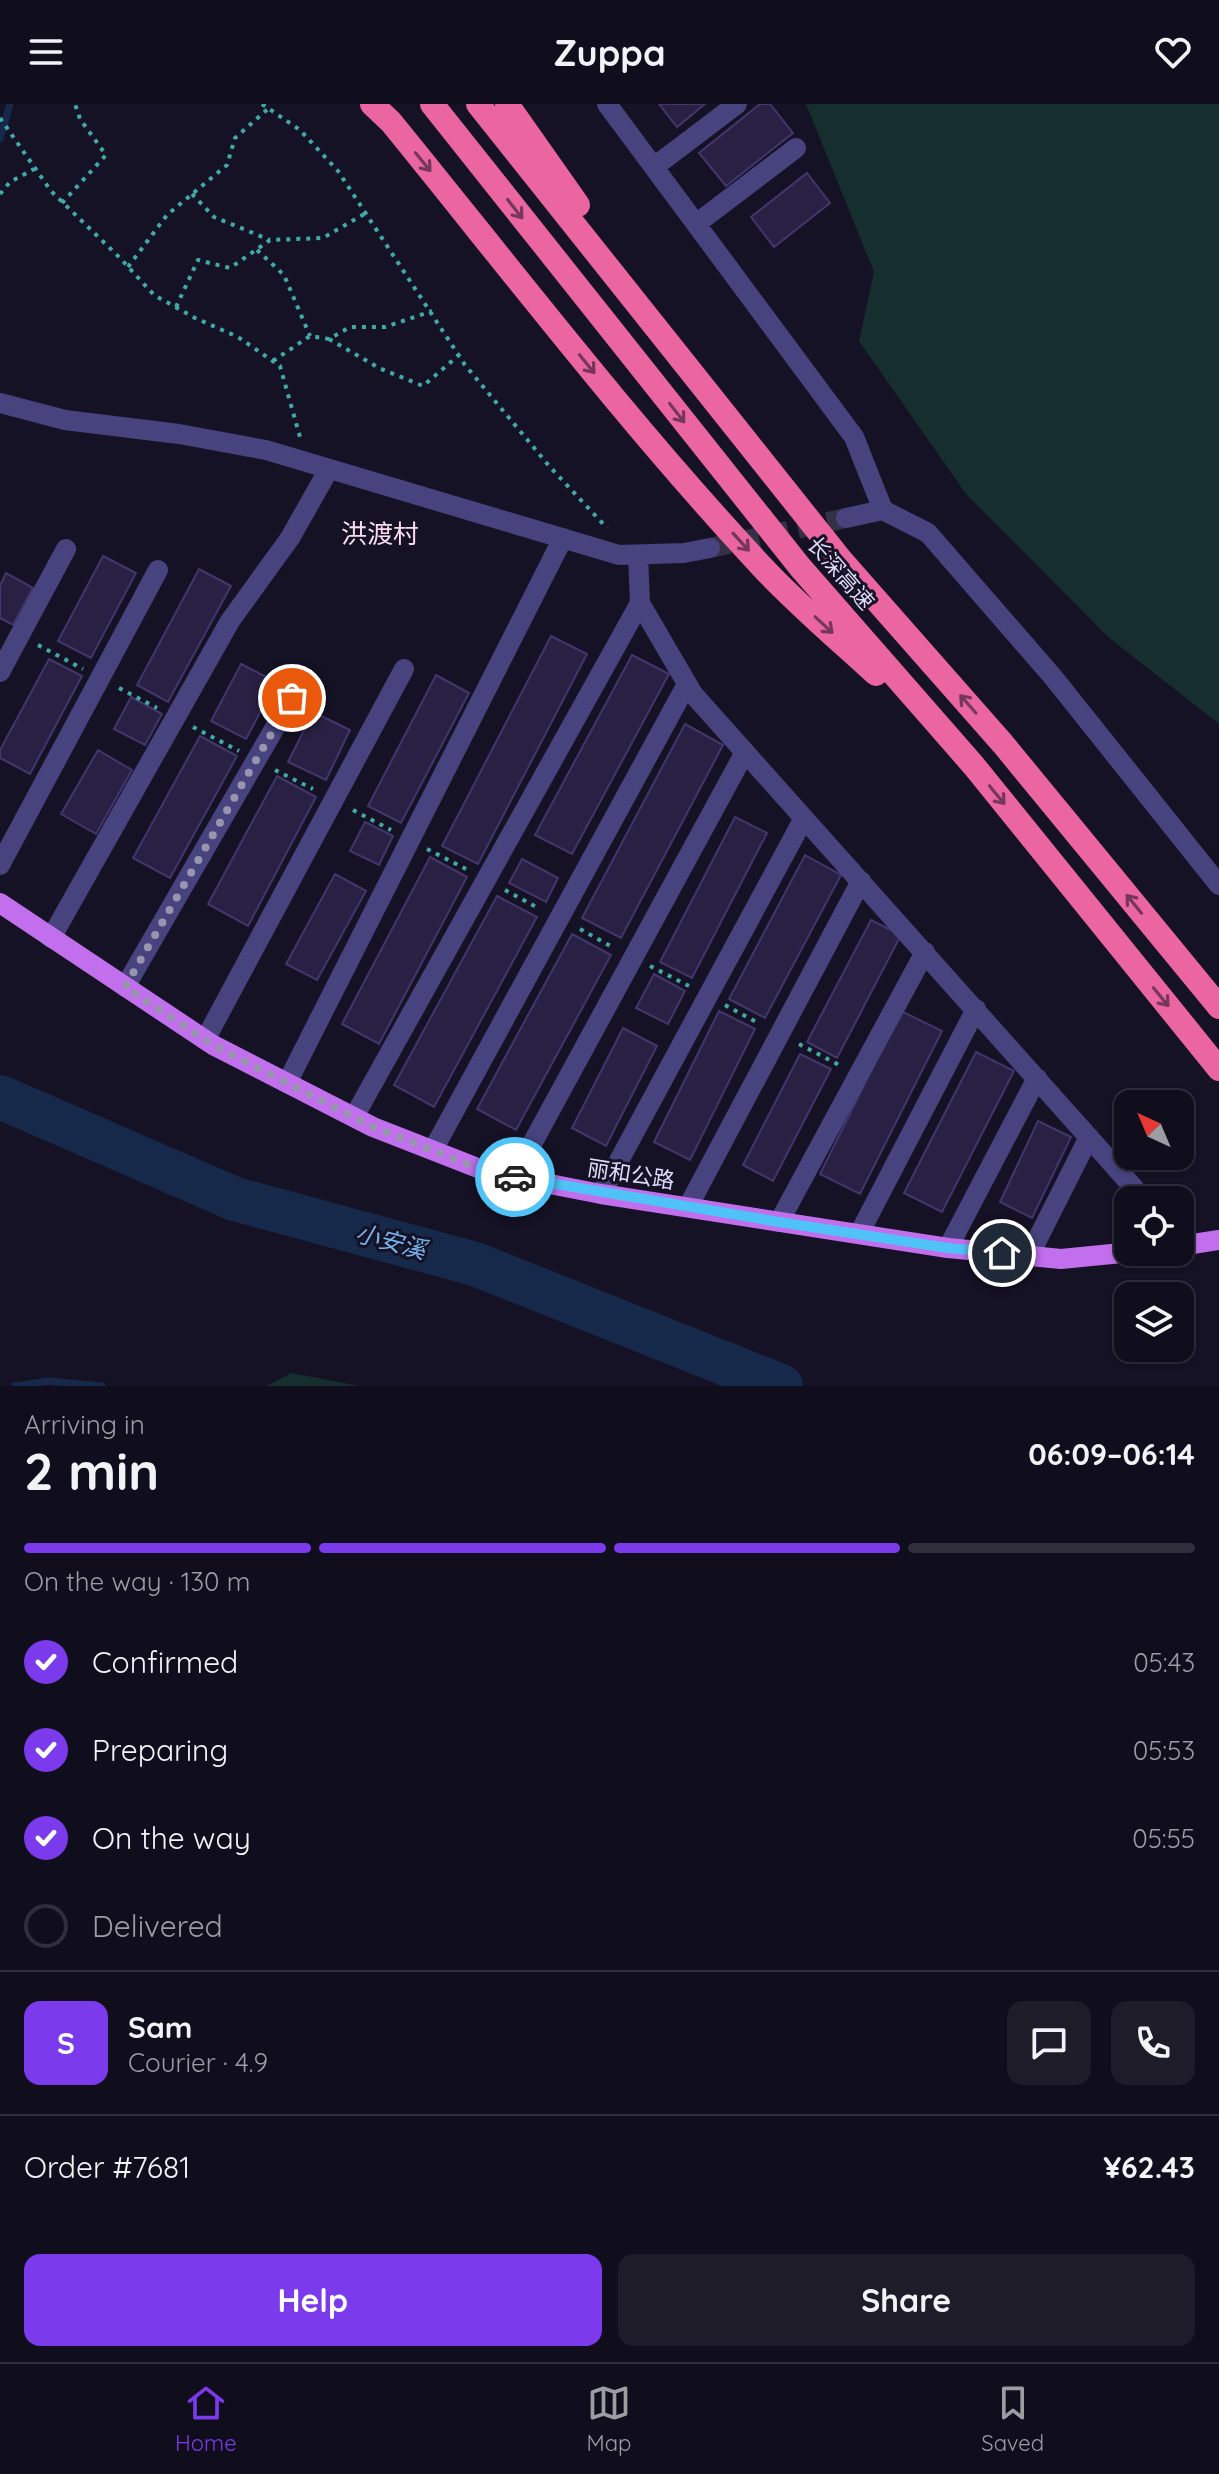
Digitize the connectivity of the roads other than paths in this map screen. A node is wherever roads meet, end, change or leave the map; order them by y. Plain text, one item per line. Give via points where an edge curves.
1 (372, 104) edge
2 (432, 104) edge
3 (478, 104) edge
4 (507, 104) edge
5 (608, 104) edge
6 (737, 104) edge
7 (796, 148) dead end
8 (654, 167) junction
9 (696, 224) junction
10 (714, 400) junction
11 (0, 403) edge
12 (329, 469) junction
13 (883, 510) junction
14 (846, 518) tunnel mouth
15 (563, 538) junction
16 (710, 548) tunnel mouth
17 (66, 549) dead end
18 (638, 555) junction
19 (158, 570) dead end
20 (640, 603) junction
21 (404, 669) dead end
22 (0, 672) edge
23 (687, 684) junction
24 (292, 698) dead end
25 (745, 752) junction
26 (974, 766) junction
27 (804, 818) junction
28 (0, 865) edge
29 (861, 881) junction
30 (1219, 885) edge
31 (0, 903) edge
32 (51, 938) junction
33 (925, 952) junction
34 (125, 987) junction
35 (1219, 1007) edge
36 (976, 1009) junction
37 (205, 1040) junction
38 (1219, 1069) edge
39 (1037, 1078) junction
40 (287, 1083) junction
41 (354, 1117) junction
42 (1089, 1137) junction
43 (433, 1150) junction
44 (514, 1177) junction
45 (1132, 1186) edge
46 (601, 1194) junction
47 (688, 1207) junction
48 (779, 1222) junction
49 (859, 1234) junction
50 (1219, 1240) edge
51 (1194, 1244) edge
52 (948, 1248) junction
53 (1114, 1254) edge
54 (1029, 1256) junction

1 -> 26 highway via 767,572
2 -> 26 highway, 长深高速 via 800,567
3 - 10 highway, 长深高速
4 - 10 highway
5 - 8 street
6 - 8 street
7 - 9 street
8 - 9 street
9 - 13 street via 854,437
35 -> 10 highway, 长深高速 via 1003,744 841,560
11 - 12 street via 65,420 266,450
12 - 15 street
12 - 32 street via 290,538 230,621
13 - 14 street
13 - 30 street via 928,533
15 - 18 street via 619,555
15 - 40 street
16 - 18 street
17 - 22 street
18 - 20 street
19 - 28 street
20 - 23 street
20 - 41 street
21 - 37 street
23 - 25 street
23 - 43 street
24 - 34 street
25 - 27 street
25 - 44 street
26 -> 38 highway, 长深高速
27 - 29 street
27 - 46 street
29 - 33 street
29 - 47 street
31 - 32 main road, 丽和公路
32 - 34 main road, 丽和公路
33 - 36 street
33 - 48 street
34 - 37 main road, 丽和公路
36 - 39 street
36 - 49 street
37 - 40 main road, 丽和公路
39 - 42 street
39 - 52 street
40 - 41 main road, 丽和公路
41 - 43 main road, 丽和公路
42 - 45 street
42 - 54 street
43 - 44 main road, 丽和公路
44 - 46 main road, 丽和公路
46 - 47 main road, 丽和公路
47 - 48 main road, 丽和公路
48 - 49 main road, 丽和公路
49 - 52 main road, 丽和公路
50 - 51 main road
52 - 54 main road, 丽和公路
53 - 54 main road, 丽和公路

